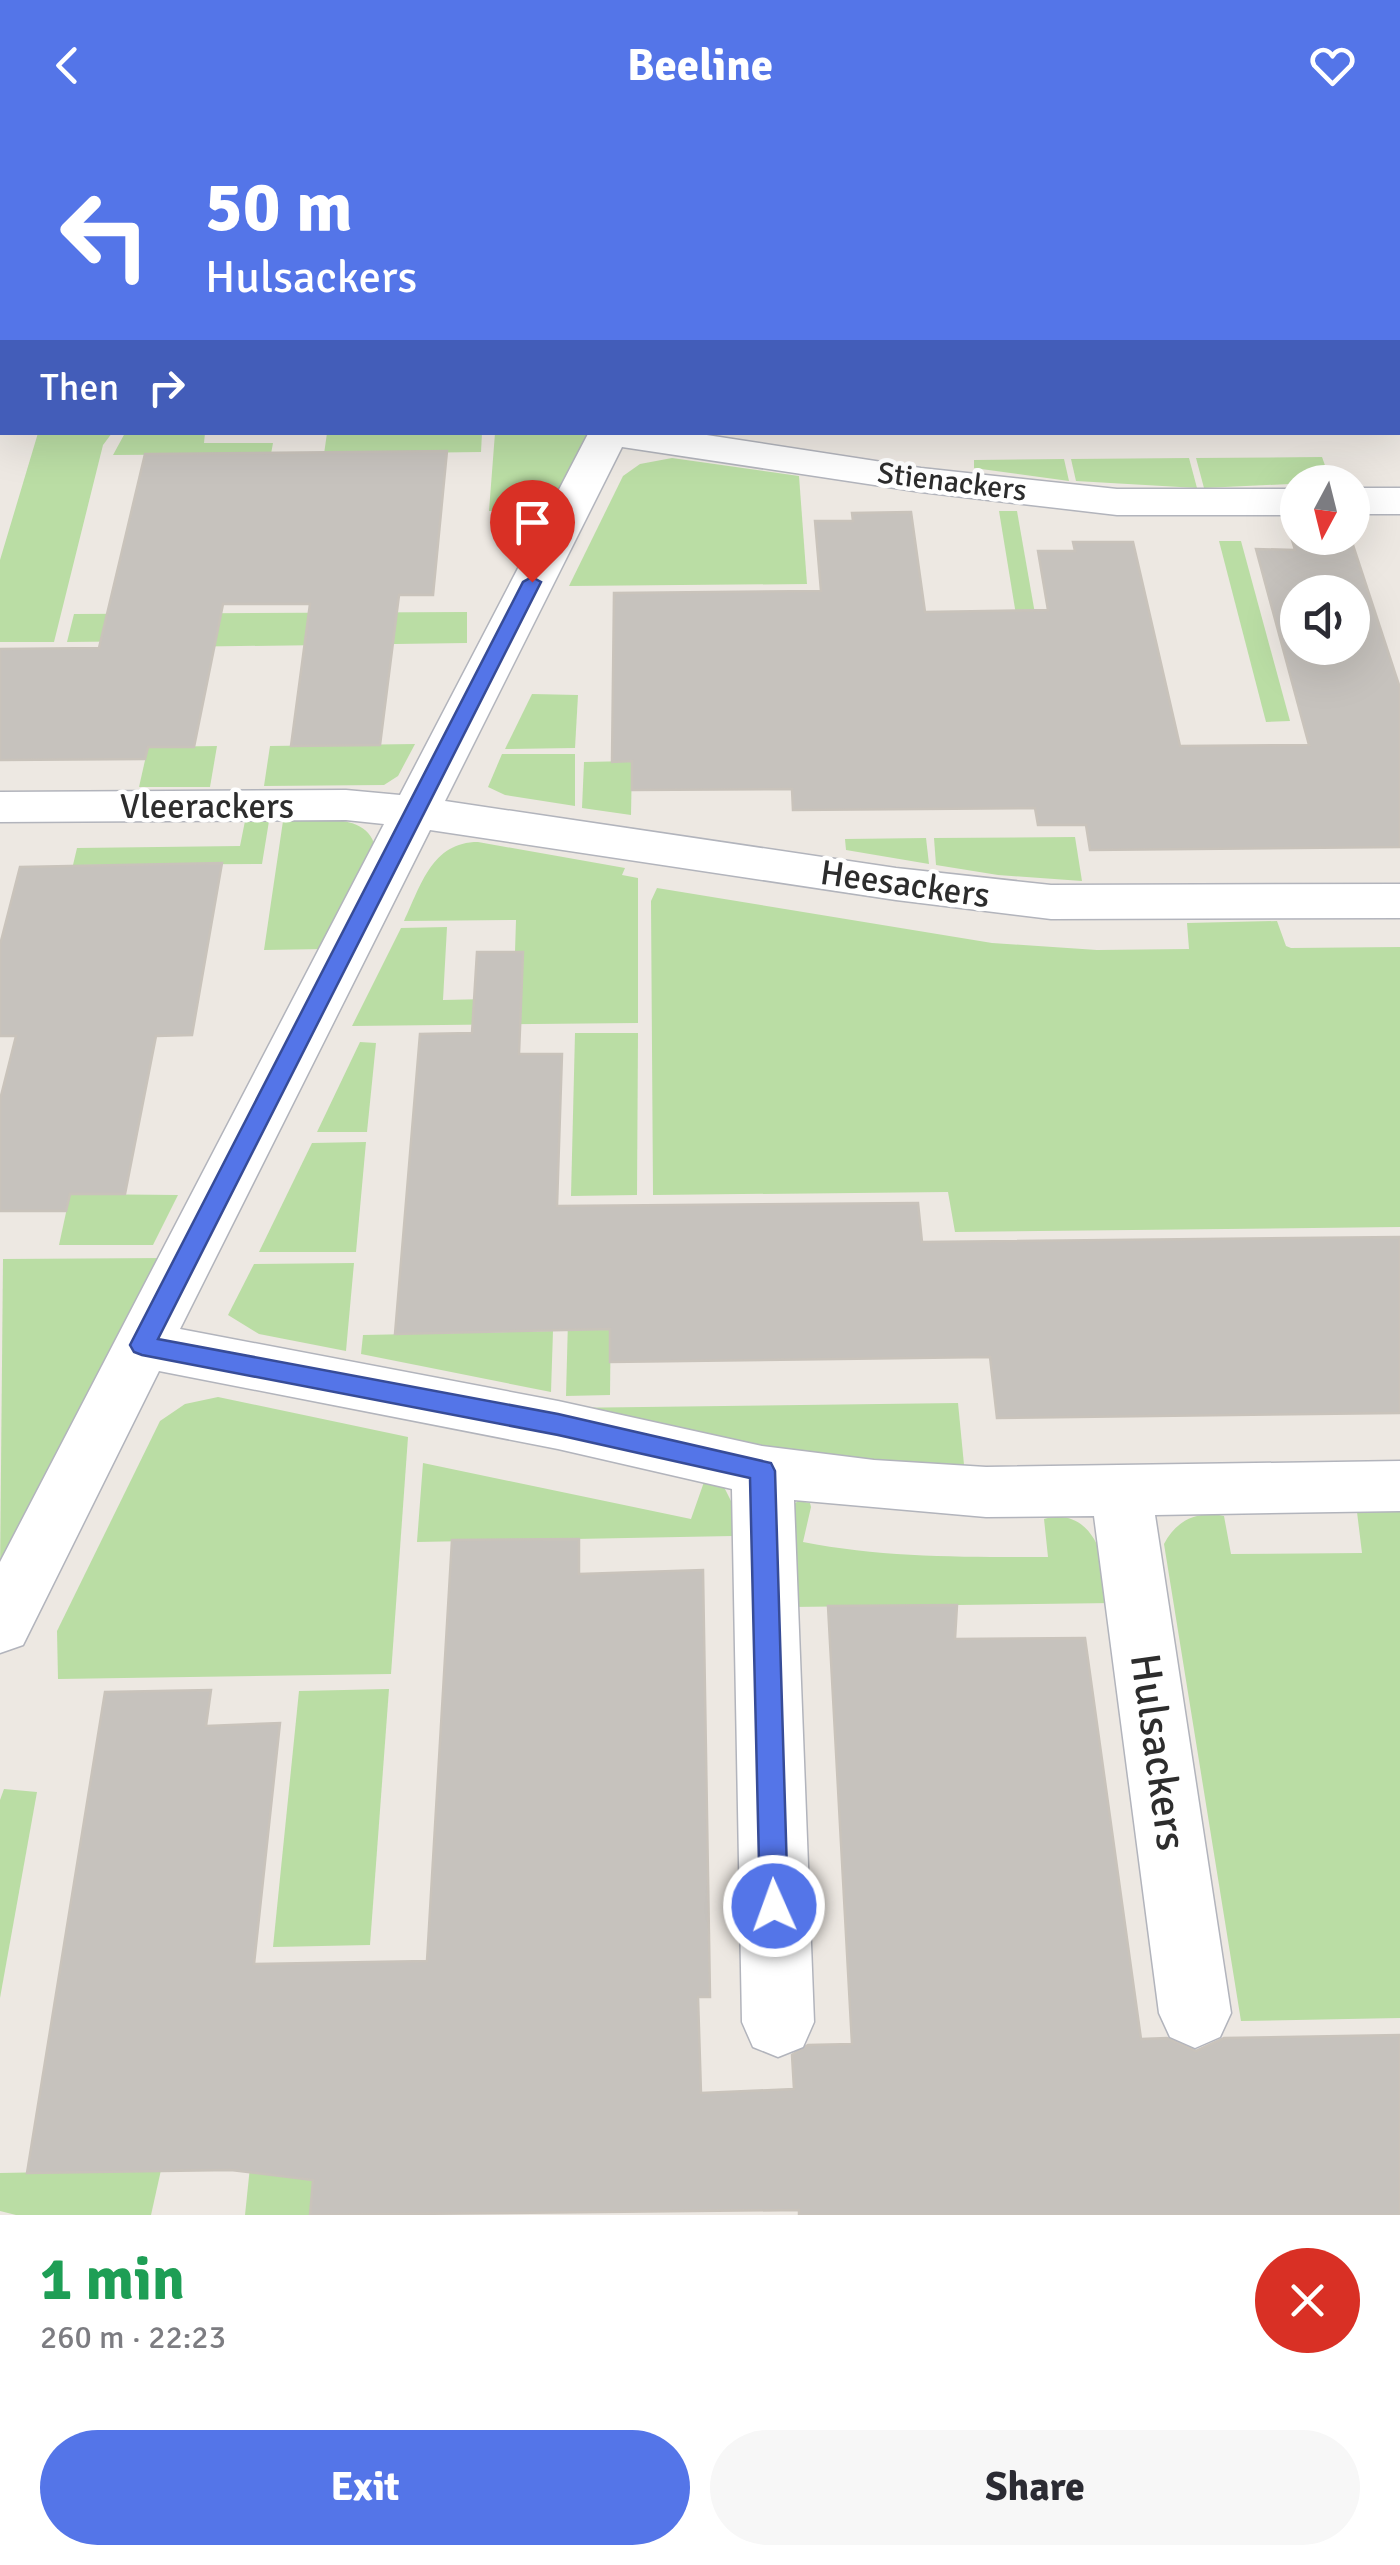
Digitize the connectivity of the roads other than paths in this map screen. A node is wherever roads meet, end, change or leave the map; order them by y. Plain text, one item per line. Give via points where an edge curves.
1 (608, 435) edge
2 (622, 435) edge
3 (1400, 501) edge
4 (1280, 502) edge
5 (1370, 502) edge
6 (0, 807) edge
7 (414, 812) junction
8 (1400, 902) edge
9 (142, 1345) junction
10 (762, 1471) junction
11 (1400, 1486) edge
12 (1121, 1492) junction
13 (0, 1625) edge
14 (1195, 2013) dead end
15 (778, 2022) dead end

1 - 7 street
2 - 4 street, Stienackers via 1116,502
3 - 5 street
6 - 7 street, Vleerackers via 329,805
7 - 8 street, Heesackers via 1051,902
7 - 9 street
9 - 10 street via 558,1424
9 - 13 street
10 - 12 street via 874,1485
10 - 15 street
11 - 12 street
12 - 14 street, Hulsackers

